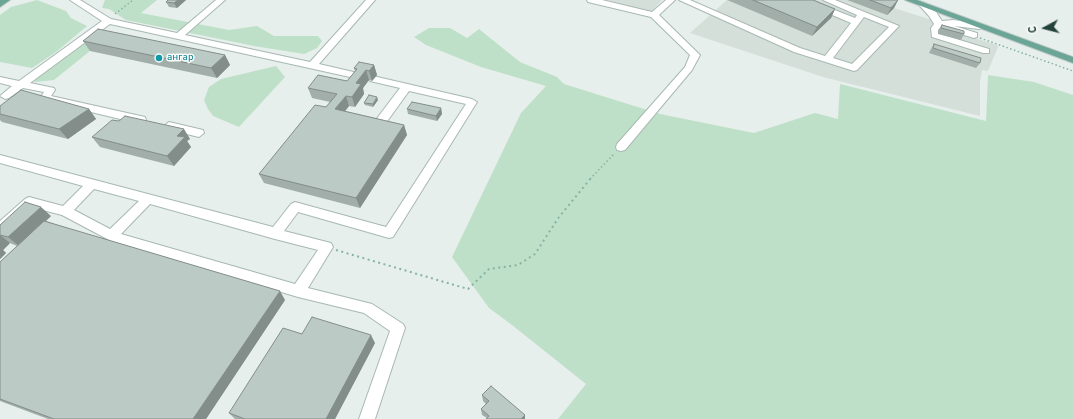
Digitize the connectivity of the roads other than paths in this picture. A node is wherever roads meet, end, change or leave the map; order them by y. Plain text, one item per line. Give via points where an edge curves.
1 (6, 0) edge
2 (221, 0) edge
3 (371, 0) edge
4 (592, 0) edge
5 (671, 0) edge
6 (683, 0) edge
7 (801, 0) edge
8 (827, 0) edge
9 (909, 0) edge
10 (79, 1) edge
11 (926, 2) edge
12 (700, 3) edge
13 (0, 4) edge
14 (864, 14) junction
15 (654, 15) junction
16 (108, 20) junction
17 (856, 22) junction
18 (939, 24) junction
19 (979, 26) junction
20 (179, 36) junction
21 (974, 36) road end
22 (986, 50) dead end
23 (1073, 51) edge
24 (827, 59) junction
25 (1073, 60) edge
26 (313, 65) junction
27 (348, 73) junction
28 (359, 76) edge
29 (373, 79) dead end
30 (0, 80) edge
31 (341, 82) edge
32 (21, 84) junction
33 (406, 86) junction
34 (5, 96) dead end
35 (379, 124) edge
36 (199, 133) dead end
37 (621, 147) road end
38 (0, 159) edge
39 (93, 183) junction
40 (149, 198) junction
41 (65, 211) junction
42 (0, 228) edge
43 (275, 234) junction
44 (111, 236) junction
45 (298, 291) junction
46 (367, 419) edge

1 - 13 main road
2 - 20 street
3 - 26 street
4 - 15 street
5 - 15 street
6 - 12 street
7 - 17 street
8 - 14 street
9 - 11 main road
10 - 16 street
11 - 18 street
11 - 19 main road
11 - 23 main road
12 - 24 street via 797,50
14 - 17 street
14 - 24 street via 895,26 854,68
15 - 37 street via 695,54 689,68
16 - 20 street
16 - 32 street
17 - 24 street
18 - 19 street
18 - 21 street
18 - 22 street via 935,35
19 - 25 main road
20 - 26 street
26 - 27 street
27 - 28 street
27 - 31 street
29 - 33 street
30 - 32 street
32 - 34 street
32 - 36 street via 50,90 45,98
33 - 35 street
33 - 43 street via 472,102 389,233 295,207
38 - 39 street
39 - 40 street
39 - 41 street
40 - 43 street
40 - 44 street
41 - 42 street via 29,202
41 - 44 street
43 - 45 street via 326,247
44 - 45 street
45 - 46 street via 367,308 398,328

